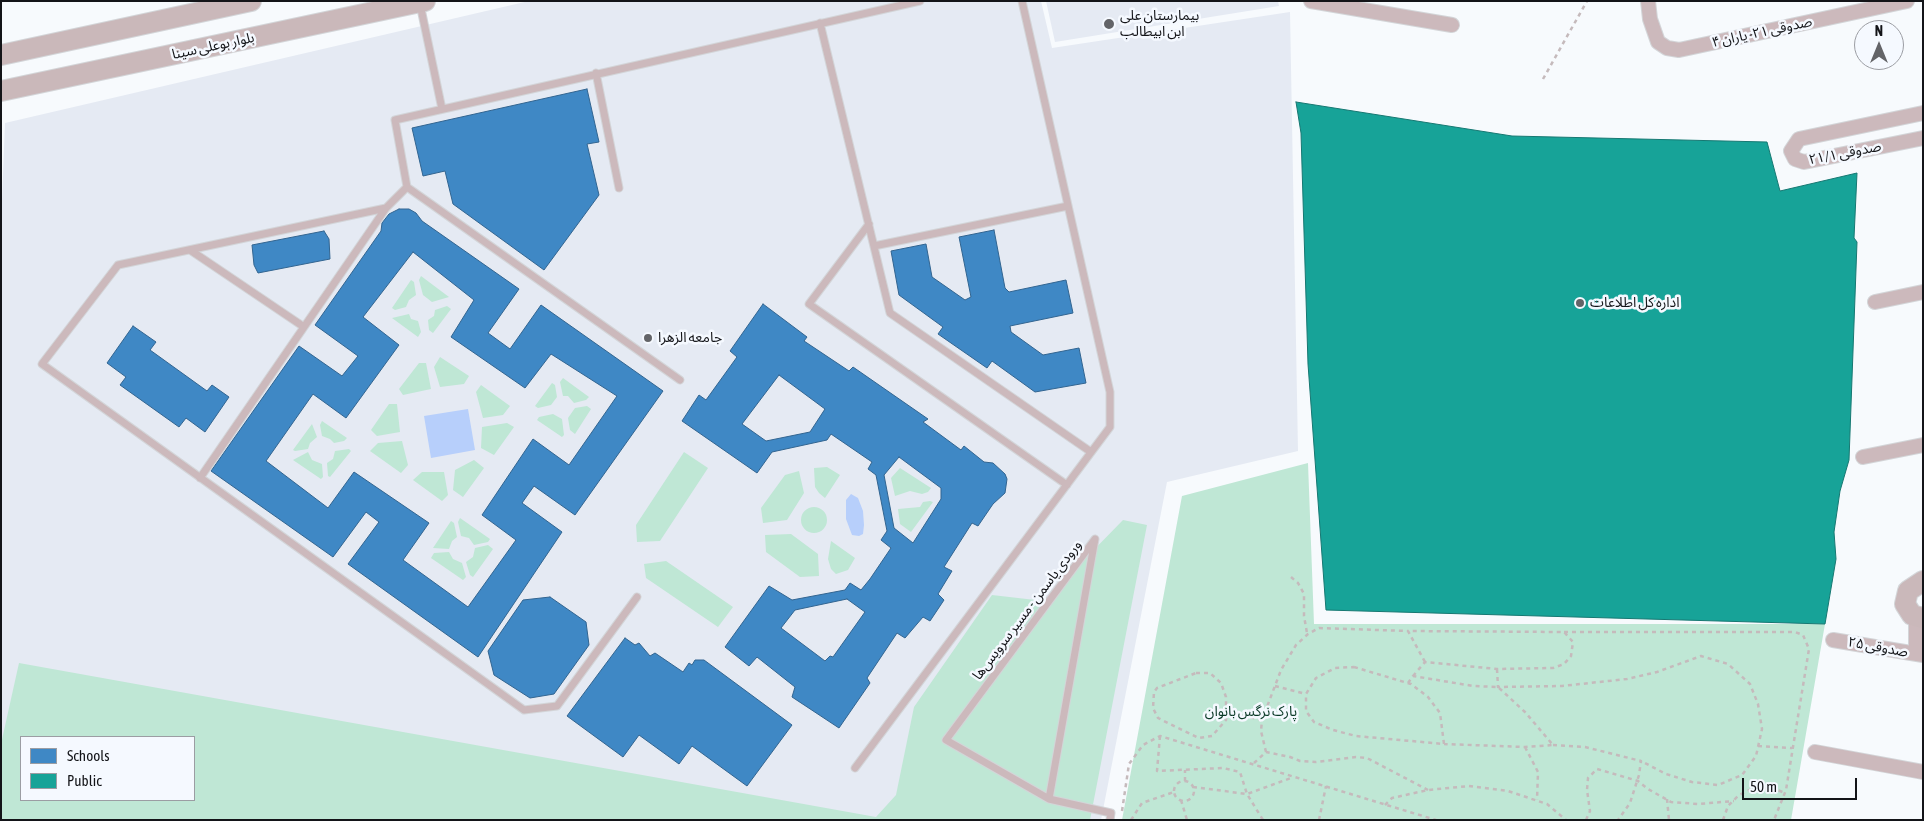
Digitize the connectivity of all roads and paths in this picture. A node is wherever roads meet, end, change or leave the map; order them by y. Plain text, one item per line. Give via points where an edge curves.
1 (251, 1) edge
2 (920, 1) edge
3 (1022, 1) edge
4 (1311, 1) edge
5 (1586, 1) edge
6 (1648, 1) edge
7 (1907, 1) edge
8 (423, 2) edge
9 (820, 23) junction
10 (1452, 25) dead end
11 (1, 55) edge
12 (596, 73) junction
13 (1543, 79) dead end
14 (1, 91) edge
15 (442, 109) junction
16 (1923, 113) edge
17 (1923, 138) edge
18 (407, 187) junction
19 (619, 188) dead end
20 (1068, 206) junction
21 (386, 208) junction
22 (869, 224) junction
23 (874, 246) junction
24 (190, 250) junction
25 (1923, 292) edge
26 (1875, 302) dead end
27 (304, 327) junction
28 (680, 380) dead end
29 (1923, 445) edge
30 (1091, 452) junction
31 (1863, 457) dead end
32 (200, 478) junction
33 (1067, 485) junction
34 (1291, 578) dead end
35 (1923, 581) edge
36 (637, 598) dead end
37 (1919, 618) edge
38 (1408, 631) junction
39 (1564, 632) junction
40 (1308, 634) junction
41 (1833, 640) dead end
42 (1920, 655) edge
43 (1425, 662) junction
44 (1497, 669) junction
45 (1414, 676) junction
46 (1408, 683) junction
47 (1274, 686) junction
48 (1498, 687) junction
49 (1306, 694) junction
50 (1226, 712) junction
51 (1262, 720) junction
52 (1160, 736) junction
53 (1199, 738) junction
54 (1444, 744) junction
55 (1197, 745) junction
56 (1554, 745) junction
57 (1758, 746) junction
58 (1525, 747) junction
59 (1792, 748) junction
60 (1266, 752) junction
61 (1815, 752) dead end
62 (1641, 761) junction
63 (1254, 763) junction
64 (855, 768) dead end
65 (1185, 770) junction
66 (1923, 772) edge
67 (1292, 777) junction
68 (1184, 781) junction
69 (1638, 781) junction
70 (1326, 786) junction
71 (1193, 787) junction
72 (1428, 790) junction
73 (1174, 792) junction
74 (1785, 793) junction
75 (1247, 794) junction
76 (1049, 799) junction
77 (1667, 799) junction
78 (1181, 800) junction
79 (1537, 800) junction
80 (1734, 801) junction
81 (1385, 805) junction
82 (1110, 820) edge
83 (1121, 820) edge
84 (1131, 820) edge
85 (1187, 820) edge
86 (1263, 820) edge
87 (1319, 820) edge
88 (1436, 820) edge
89 (1566, 820) edge
90 (1586, 820) edge
91 (1618, 820) edge
92 (1669, 820) edge
93 (1723, 820) edge
94 (1774, 820) edge

1 - 11 main road
2 - 9 lane
3 - 20 lane
4 - 10 street
5 - 13 path
6 - 7 street, صدوقی ۲۱- یاران ۴ via 1658,42 1667,48 1680,50
8 - 14 main road, بلوار بوعلی سینا
8 - 15 lane
9 - 12 lane
9 - 22 lane
12 - 15 lane
12 - 19 lane
15 - 18 lane via 395,120
16 - 17 street, صدوقی ۲۱/۱ via 1799,139 1792,152 1795,159 1804,162
18 - 21 lane
18 - 28 lane
20 - 23 lane
20 - 30 lane via 1110,392 1110,427
21 - 24 lane
21 - 27 lane
22 - 23 lane
22 - 33 lane via 809,304
23 - 30 lane via 890,313
24 - 27 lane
24 - 32 lane via 118,266 42,364
25 - 26 street
27 - 32 lane
29 - 31 street
30 - 33 lane
32 - 36 lane via 524,710 558,706
33 - 64 lane
34 - 40 path via 1304,594
35 - 37 main road via 1912,587 1906,597 1907,609
37 - 42 street
38 - 39 path
38 - 40 path via 1319,628
38 - 43 path
39 - 44 path via 1573,642 1571,656 1564,664 1553,668
39 - 59 path via 1795,632 1802,635 1809,649
40 - 47 path via 1296,645
41 - 42 street, صدوقی ۲۵
43 - 44 path
43 - 45 path
44 - 48 path
45 - 46 path
45 - 48 path
46 - 49 path via 1354,667 1335,668 1316,678
46 - 54 path via 1428,697 1440,713
47 - 49 path
47 - 51 path
48 - 56 path
48 - 57 path via 1599,683 1657,672 1702,656 1728,664 1750,684 1758,704 1762,729
49 - 54 path via 1306,711 1314,722 1333,730 1356,736
50 - 51 path
50 - 53 path via 1226,720 1212,736
50 - 53 path via 1226,697 1221,683 1210,673 1196,672 1157,688 1153,708 1158,718
51 - 60 path
52 - 55 path
52 - 65 path via 1157,771
52 - 83 path via 1143,745 1130,764
53 - 55 path
54 - 58 path
55 - 63 path
56 - 58 path
56 - 62 path via 1585,747
57 - 59 path
57 - 62 path via 1756,756 1742,776 1718,785 1666,774
58 - 79 path via 1538,772
59 - 74 path
60 - 63 path
60 - 72 path via 1316,762 1356,756 1367,758
61 - 66 street
62 - 69 path
63 - 67 path
65 - 68 path
65 - 75 path via 1223,768 1240,772
67 - 70 path
67 - 75 path
68 - 71 path
68 - 73 path via 1175,786
69 - 77 path
69 - 90 path via 1597,769 1588,778 1590,811
69 - 91 path via 1630,803
70 - 81 path
70 - 87 path
71 - 75 path
71 - 78 path via 1192,798
72 - 79 path via 1469,786 1508,791
72 - 81 path via 1392,798
73 - 78 path
73 - 84 path via 1142,803
74 - 80 path via 1774,788 1754,788
74 - 94 path
75 - 86 path
76 - 76 lane, ورودی یاسمن - مسیر سرویس‌ها via 1051,790 1095,539 946,740
76 - 82 lane via 1111,813
77 - 80 path via 1698,804
77 - 92 path
78 - 85 path
79 - 89 path
80 - 93 path via 1728,806
81 - 88 path

